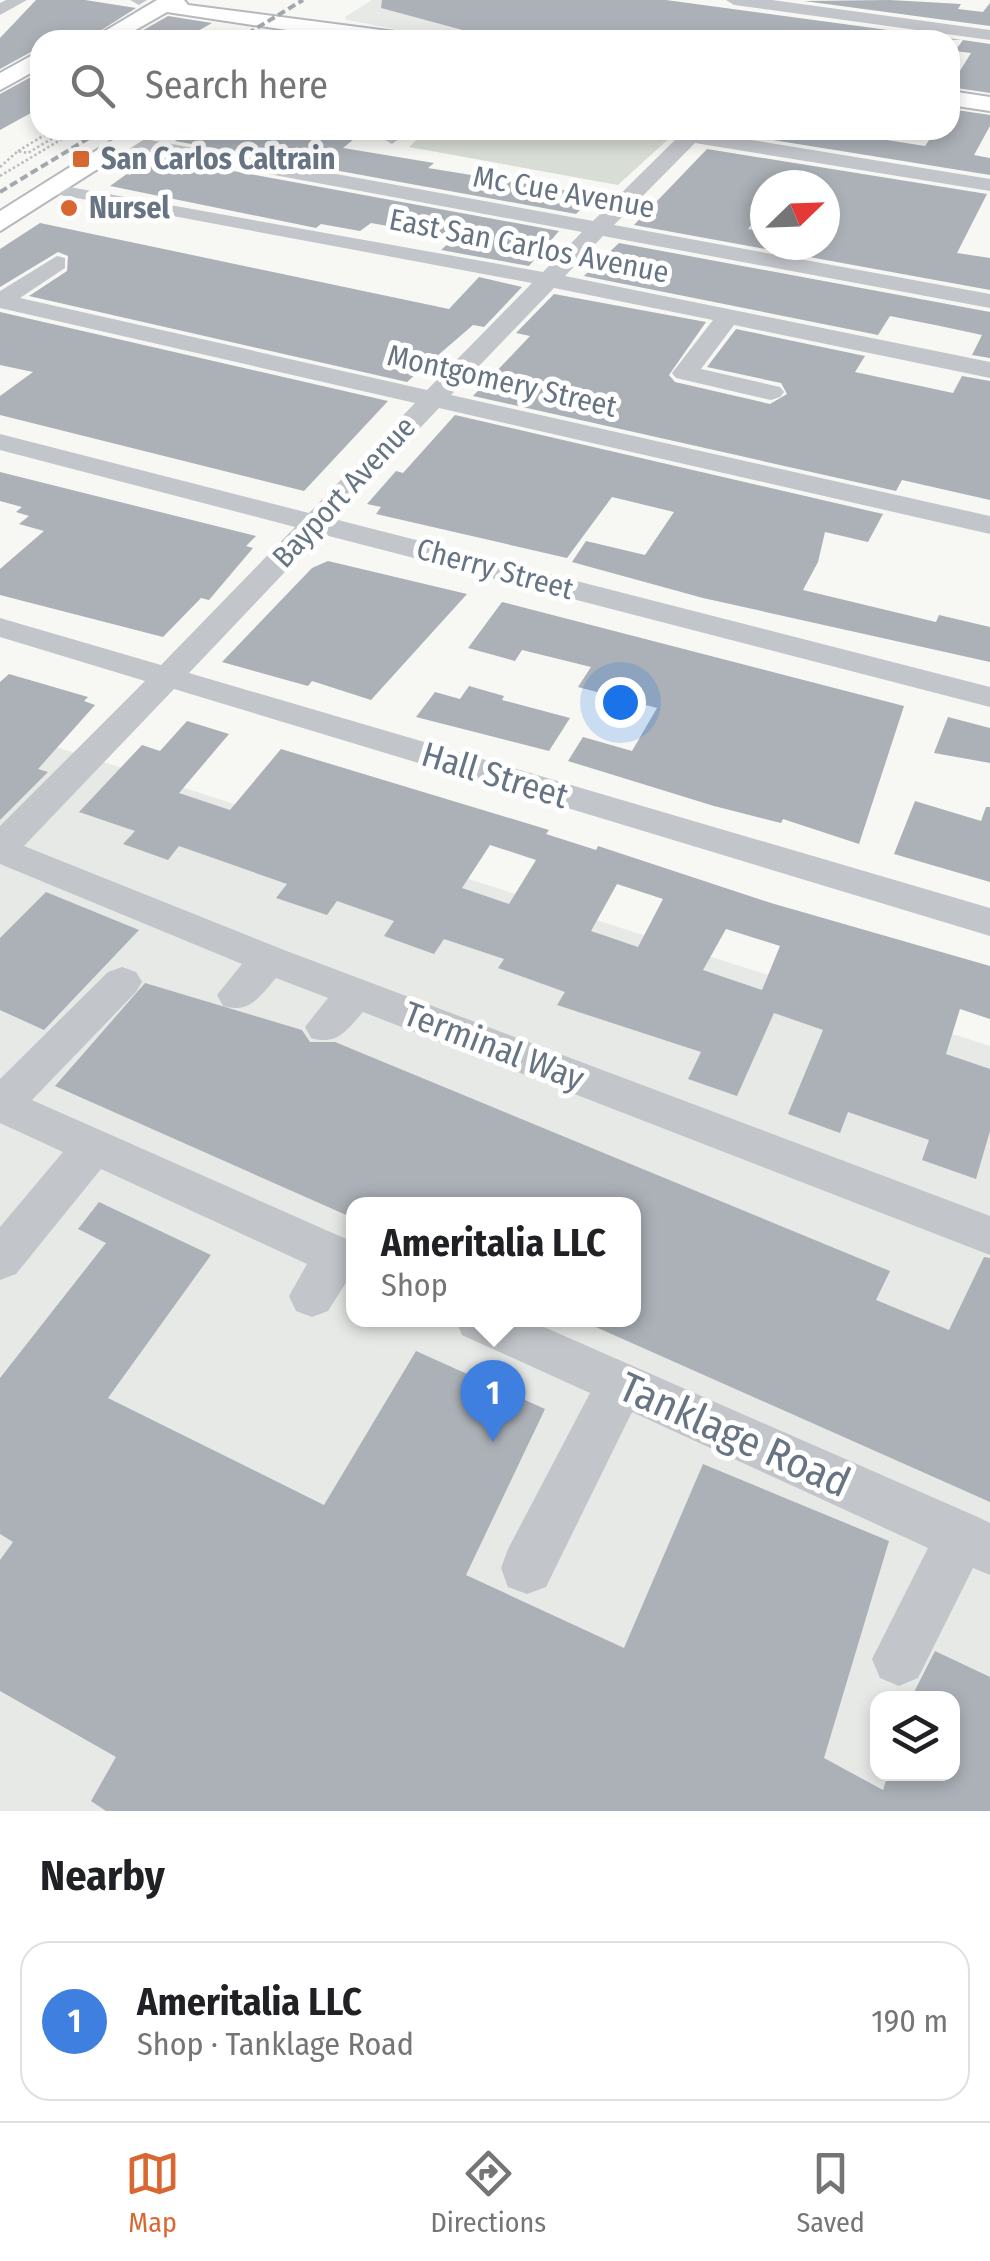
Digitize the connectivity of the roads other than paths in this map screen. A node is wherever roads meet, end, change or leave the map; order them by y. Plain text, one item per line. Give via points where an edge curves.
1 (20, 0) edge
2 (139, 0) edge
3 (734, 0) edge
4 (169, 2) edge
5 (340, 8) dead end
6 (0, 10) edge
7 (311, 26) junction
8 (86, 30) edge
9 (119, 30) edge
10 (305, 30) edge
11 (338, 30) edge
12 (953, 30) edge
13 (960, 31) edge
14 (990, 35) edge
15 (30, 64) edge
16 (30, 82) edge
17 (0, 83) edge
18 (0, 99) edge
19 (960, 100) edge
20 (990, 104) edge
21 (131, 140) edge
22 (157, 140) edge
23 (686, 140) edge
24 (714, 140) edge
25 (990, 185) edge
26 (55, 188) junction
27 (0, 223) edge
28 (598, 228) junction
29 (57, 263) dead end
30 (546, 279) junction
31 (0, 301) edge
32 (990, 302) edge
33 (727, 318) junction
34 (984, 377) edge
35 (771, 392) dead end
36 (432, 398) junction
37 (0, 442) edge
38 (315, 522) junction
39 (990, 525) edge
40 (0, 628) edge
41 (169, 678) junction
42 (990, 697) edge
43 (0, 849) edge
44 (990, 922) edge
45 (270, 960) junction
46 (122, 982) dead end
47 (356, 993) junction
48 (237, 996) dead end
49 (325, 1027) dead end
50 (0, 1105) edge
51 (94, 1146) junction
52 (990, 1236) edge
53 (0, 1260) edge
54 (346, 1260) edge
55 (312, 1296) dead end
56 (495, 1327) edge
57 (621, 1383) junction
58 (976, 1542) edge
59 (527, 1568) dead end
60 (899, 1659) dead end

1 - 6 street
2 - 4 main road
2 - 8 main road
3 - 12 street
4 - 7 main road
4 - 9 main road
5 - 7 main road
7 - 10 main road
7 - 11 main road
13 - 14 street
15 - 17 main road
16 - 18 main road
19 - 20 main road
21 - 26 main road
22 - 28 street, Mc Cue Avenue
23 - 28 street, Bayport Avenue
24 - 25 street, Bayport Avenue
26 - 27 main road
26 - 30 street, East San Carlos Avenue
28 - 30 street, Bayport Avenue
28 - 32 street, Mc Cue Avenue
29 - 31 street
30 - 33 street, East San Carlos Avenue
30 - 36 street, Bayport Avenue
31 - 36 street, Montgomery Street
33 - 34 street, East San Carlos Avenue via 920,369
33 - 35 street via 685,373
36 - 38 street, Bayport Avenue
36 - 39 street, Montgomery Street
37 - 38 street, Cherry Street
38 - 41 street, Bayport Avenue
38 - 42 street, Cherry Street
40 - 41 street, Hall Street
41 - 43 street, Bayport Avenue
41 - 44 street, Hall Street
43 - 45 street, Terminal Way
45 - 47 street, Terminal Way
45 - 48 street
46 - 50 street
47 - 49 street
47 - 52 street, Terminal Way
50 - 51 street
51 - 53 street
51 - 54 street
54 - 55 street
56 - 57 street, Tanklage Road
57 - 58 street, Tanklage Road
57 - 59 street
58 - 60 street

